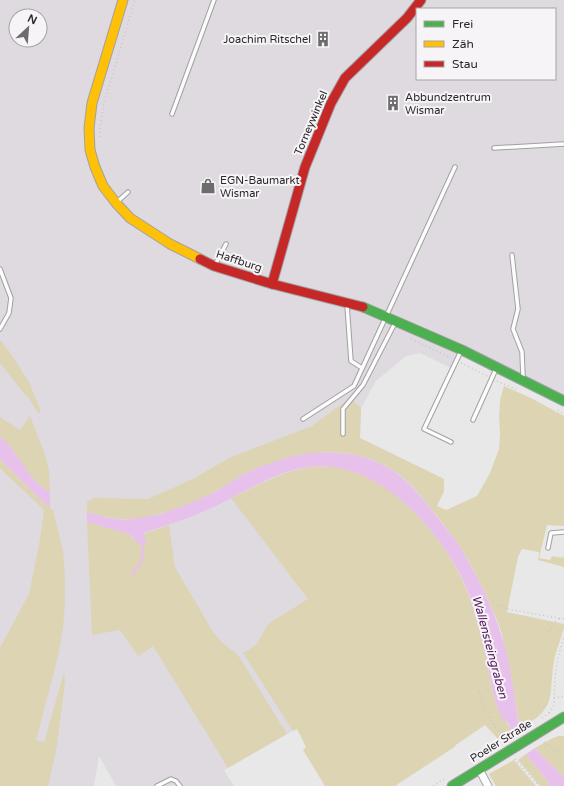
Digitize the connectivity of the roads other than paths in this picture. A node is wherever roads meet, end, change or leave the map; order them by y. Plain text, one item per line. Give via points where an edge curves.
1 (123, 0) edge
2 (214, 0) edge
3 (421, 0) edge
4 (172, 114) dead end
5 (564, 144) edge
6 (494, 148) dead end
7 (455, 167) dead end
8 (128, 192) dead end
9 (116, 203) junction
10 (226, 244) dead end
11 (512, 255) dead end
12 (214, 266) junction
13 (0, 269) edge
14 (272, 284) junction
15 (347, 303) junction
16 (387, 316) junction
17 (396, 320) junction
18 (0, 329) edge
19 (462, 350) junction
20 (362, 368) junction
21 (497, 368) junction
22 (524, 382) junction
23 (564, 401) edge
24 (303, 419) dead end
25 (473, 420) dead end
26 (343, 434) dead end
27 (451, 442) dead end
28 (564, 532) edge
29 (548, 548) dead end
30 (564, 717) edge
31 (479, 769) junction
32 (157, 786) edge
33 (180, 786) edge
34 (452, 786) edge
35 (488, 786) edge

1 - 9 street, Haffburg via 92,103 89,128 90,150 95,167 103,186
2 - 4 lane
3 - 14 street, Torneywinkel via 345,78 331,103 305,167
5 - 6 lane
7 - 16 lane
8 - 9 lane
9 - 12 street, Haffburg via 130,218 170,244
10 - 12 lane
11 - 22 lane via 518,309 513,329 522,352
12 - 14 street, Haffburg
13 - 18 lane via 11,298 9,313
14 - 15 street, Haffburg
15 - 16 street, Haffburg
15 - 20 lane via 351,361
16 - 17 street, Haffburg
16 - 20 lane
17 - 19 street, Haffburg
17 - 26 lane via 363,385 343,409
19 - 21 street, Haffburg
19 - 27 lane via 424,429
20 - 24 lane via 354,386
21 - 22 street, Haffburg
21 - 25 lane
22 - 23 street, Haffburg
28 - 29 lane via 551,533
30 - 31 street, Poeler Straße
31 - 34 street, Poeler Straße
31 - 35 street
32 - 33 lane via 171,778

